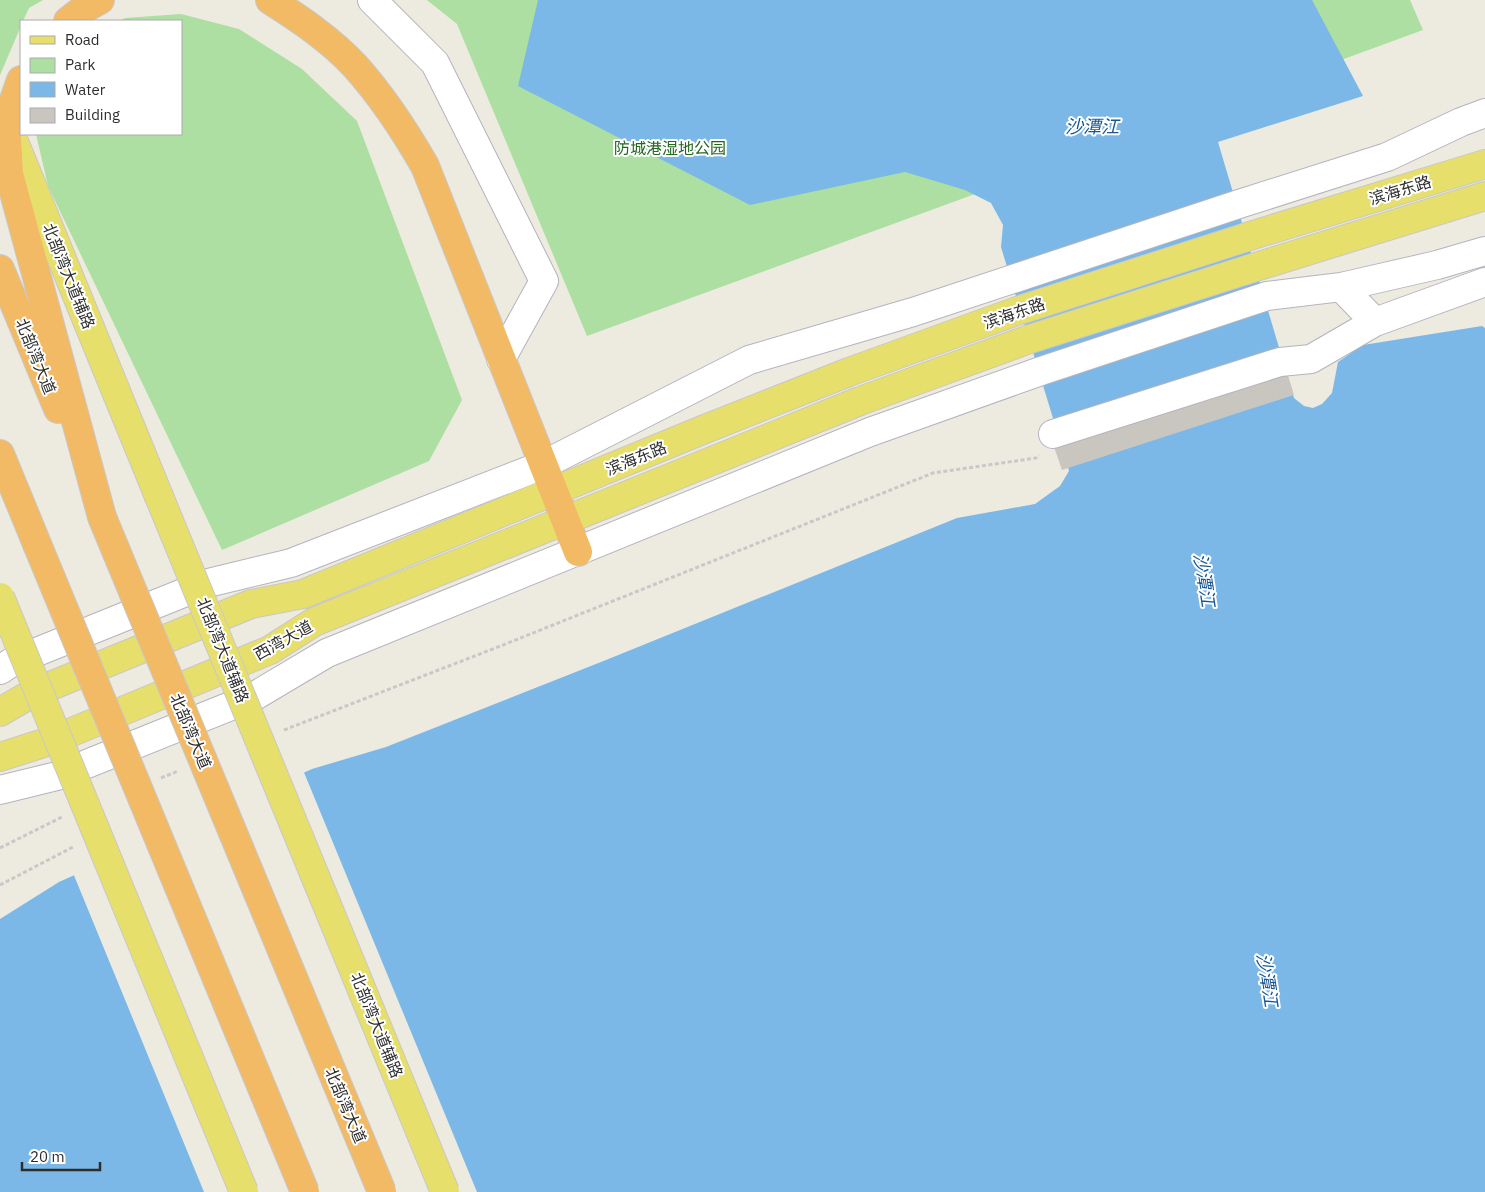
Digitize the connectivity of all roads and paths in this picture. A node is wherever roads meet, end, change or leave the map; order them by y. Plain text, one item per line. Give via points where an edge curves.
1 (100, 0) edge
2 (257, 0) edge
3 (372, 0) edge
4 (279, 6) edge
5 (69, 20) edge
6 (20, 82) edge
7 (1485, 114) edge
8 (3, 115) edge
9 (1485, 164) edge
10 (1485, 196) edge
11 (1485, 251) edge
12 (0, 269) edge
13 (1485, 282) edge
14 (1341, 287) junction
15 (1375, 322) junction
16 (501, 358) junction
17 (1053, 434) joint
18 (0, 454) edge
19 (543, 466) junction
20 (0, 478) edge
21 (554, 491) junction
22 (102, 517) junction
23 (565, 520) junction
24 (37, 544) junction
25 (578, 552) junction
26 (0, 597) edge
27 (0, 670) edge
28 (0, 712) edge
29 (281, 731) dead end
30 (0, 757) edge
31 (180, 771) dead end
32 (152, 781) dead end
33 (0, 790) edge
34 (69, 814) dead end
35 (73, 847) dead end
36 (0, 848) edge
37 (0, 885) edge
38 (244, 1192) edge
39 (305, 1192) edge
40 (382, 1192) edge
41 (445, 1192) edge

1 - 5 highway
2 - 4 highway
3 - 16 street via 435,63 544,281
4 - 16 highway via 319,34 354,65 404,129 425,166
6 - 8 highway
7 - 19 street via 1387,157 913,312 749,360
8 - 22 highway via 9,174
8 - 41 main road, 北部湾大道辅路, bridge
9 - 21 main road, 滨海东路 via 1017,311 849,372
10 - 23 main road, 滨海东路 via 1027,340 860,401
11 - 14 street via 1437,266
12 - 22 highway, 北部湾大道
13 - 15 street
14 - 15 street
14 - 25 street via 1267,296 1041,371 870,432
15 - 17 street via 1311,358 1280,362
16 - 19 highway
17 - 29 path via 1036,458 933,473
18 - 24 highway
19 - 21 highway
19 - 27 street via 291,563 208,583 12,662
20 - 24 highway
21 - 23 highway
21 - 28 main road, 西湾大道 via 303,594 251,604 31,694
22 - 40 highway, 北部湾大道, bridge
23 - 25 highway
23 - 30 main road, 西湾大道 via 314,622 270,650 50,741
24 - 39 highway, bridge
25 - 33 street via 327,653 254,697 57,776
26 - 38 main road, bridge
31 - 32 path
34 - 36 path
35 - 37 path

